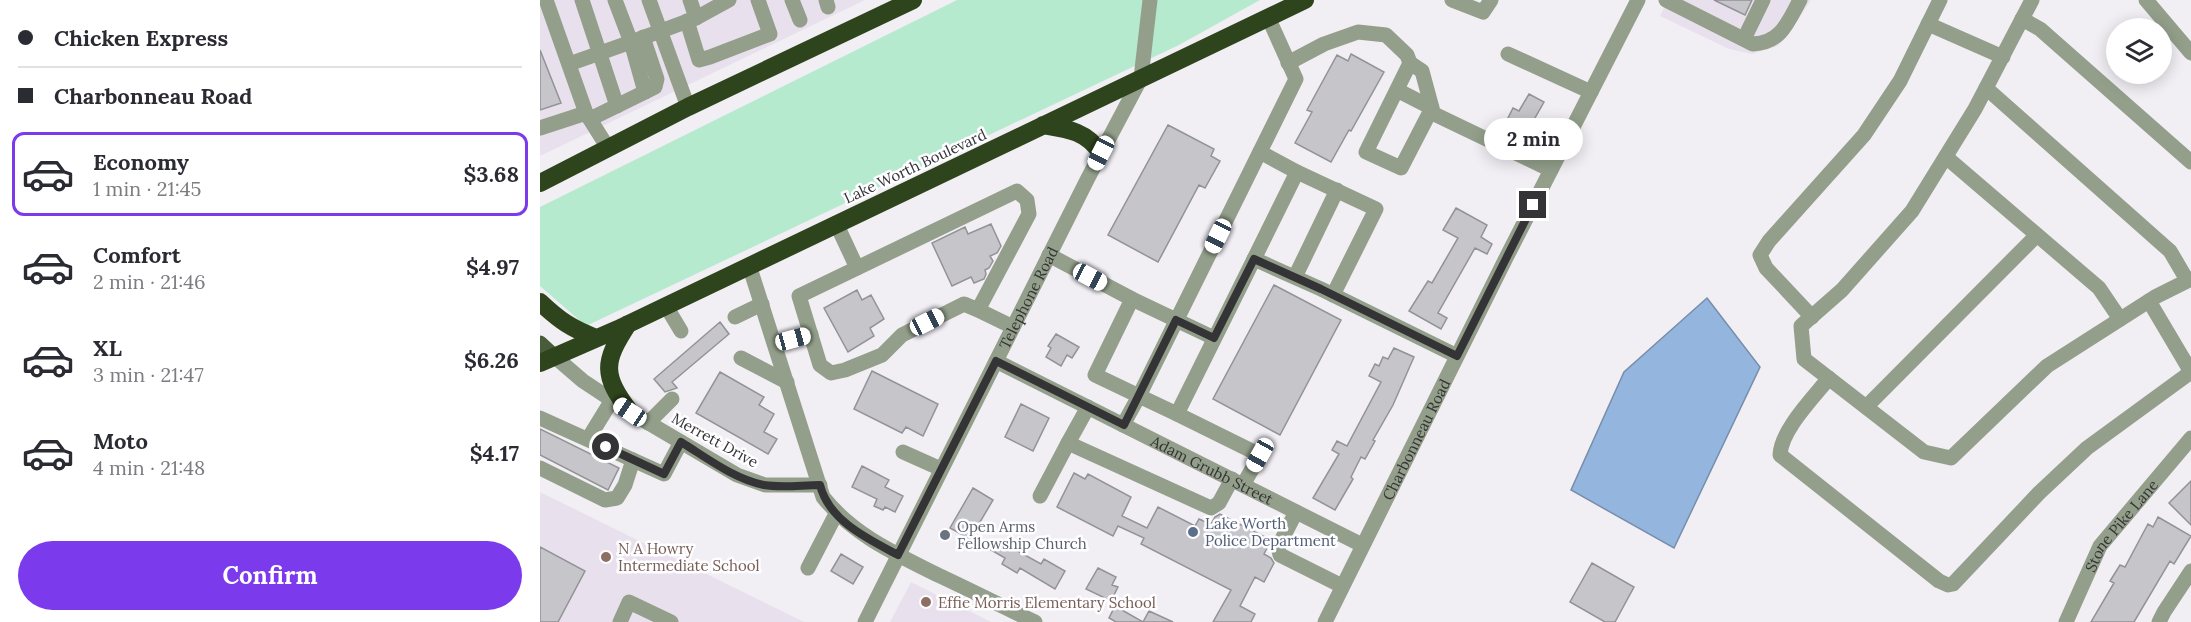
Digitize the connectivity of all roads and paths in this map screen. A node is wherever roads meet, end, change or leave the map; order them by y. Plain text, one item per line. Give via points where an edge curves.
1 (546, 0) edge
2 (582, 0) edge
3 (615, 0) edge
4 (649, 0) edge
5 (690, 0) edge
6 (758, 0) edge
7 (792, 0) edge
8 (913, 0) edge
9 (1150, 0) edge
10 (1305, 0) edge
11 (1452, 0) edge
12 (1491, 0) edge
13 (1638, 0) edge
14 (1666, 0) edge
15 (1763, 0) edge
16 (1800, 0) edge
17 (1940, 0) edge
18 (2032, 0) edge
19 (2146, 0) edge
20 (726, 1) edge
21 (1683, 4) edge
22 (1268, 17) junction
23 (2022, 19) junction
24 (692, 20) junction
25 (800, 20) dead end
26 (1928, 24) junction
27 (661, 32) junction
28 (637, 39) junction
29 (1744, 39) junction
30 (598, 53) junction
31 (2191, 53) edge
32 (1508, 54) dead end
33 (2002, 57) junction
34 (1288, 63) junction
35 (1410, 63) junction
36 (569, 64) junction
37 (1140, 78) junction
38 (1986, 88) junction
39 (1397, 90) junction
40 (1591, 92) junction
41 (618, 106) junction
42 (688, 107) junction
43 (1431, 110) junction
44 (588, 116) junction
45 (1043, 125) junction
46 (540, 128) edge
47 (608, 148) junction
48 (1260, 152) junction
49 (1101, 153) junction
50 (1946, 157) junction
51 (2191, 162) edge
52 (1551, 170) junction
53 (1298, 172) junction
54 (540, 183) edge
55 (1337, 190) junction
56 (837, 223) junction
57 (2037, 235) junction
58 (1049, 255) junction
59 (1254, 259) junction
60 (749, 265) junction
61 (857, 268) junction
62 (1295, 277) junction
63 (2189, 280) edge
64 (1327, 292) junction
65 (1132, 299) junction
66 (2149, 301) junction
67 (540, 302) edge
68 (762, 304) junction
69 (666, 306) junction
70 (978, 310) junction
71 (735, 317) dead end
72 (1812, 317) junction
73 (2120, 319) junction
74 (1176, 320) junction
75 (628, 324) junction
76 (1013, 327) junction
77 (681, 331) dead end
78 (811, 334) junction
79 (596, 338) junction
80 (1214, 338) junction
81 (540, 344) edge
82 (775, 344) junction
83 (1457, 356) junction
84 (741, 358) dead end
85 (547, 359) edge
86 (996, 361) junction
87 (1829, 378) junction
88 (787, 382) junction
89 (1139, 396) junction
90 (672, 399) dead end
91 (612, 400) junction
92 (1088, 407) junction
93 (1866, 407) junction
94 (630, 412) junction
95 (1177, 414) junction
96 (540, 418) edge
97 (648, 423) junction
98 (1124, 425) junction
99 (2191, 438) edge
100 (588, 439) junction
101 (681, 442) junction
102 (1068, 443) junction
103 (903, 452) dead end
104 (633, 460) junction
105 (540, 468) edge
106 (941, 470) junction
107 (1238, 482) junction
108 (820, 485) junction
109 (1040, 496) dead end
110 (1296, 512) junction
111 (836, 514) junction
112 (1362, 545) junction
113 (898, 555) junction
114 (808, 568) dead end
115 (2191, 571) edge
116 (1342, 586) junction
117 (620, 622) edge
118 (671, 622) edge
119 (866, 622) edge
120 (1035, 622) edge
121 (1325, 622) edge
122 (2066, 622) edge
123 (2159, 622) edge

1 - 36 street
2 - 30 street
3 - 28 street
4 - 27 street
5 - 24 street
6 - 24 street via 770,34 710,57 699,60
7 - 25 street
8 - 42 highway
9 - 37 street, Telephone Road
10 - 22 highway, Lake Worth Boulevard
11 - 12 street via 1483,12
13 - 40 street, Charbonneau Road
14 - 21 street
15 - 29 street
16 - 29 street via 1778,37 1763,44
17 - 26 street
18 - 23 street
19 - 31 street
20 - 24 street
21 - 29 street
22 - 34 street
22 - 37 highway, Lake Worth Boulevard
23 - 33 street
23 - 51 street via 2040,29
24 - 27 street
26 - 33 street
26 - 72 street via 1900,81 1864,135 1760,255
27 - 28 street
27 - 42 street
28 - 30 street
28 - 41 street via 645,92
30 - 36 street
30 - 41 street
32 - 40 street
33 - 38 street
34 - 35 street via 1358,32 1386,35
34 - 48 street via 1296,79
35 - 39 street
35 - 43 street via 1422,71
36 - 44 street
37 - 45 highway, Lake Worth Boulevard
37 - 49 street, Telephone Road
38 - 50 street
38 - 63 street via 2170,251
39 - 43 street
39 - 43 street via 1366,152 1401,168
40 - 52 street, Charbonneau Road
41 - 44 street
42 - 47 highway
43 - 52 street
44 - 46 street
44 - 47 street
45 - 49 highway via 1081,134 1093,141
45 - 56 highway, Lake Worth Boulevard
47 - 54 highway
48 - 53 street
48 - 74 street
49 - 58 street, Telephone Road
50 - 57 street
50 - 72 street via 1912,211 1842,290
52 - 83 street, Charbonneau Road
53 - 55 street
53 - 59 street
55 - 62 street
55 - 64 street via 1376,209
56 - 60 highway, Lake Worth Boulevard
56 - 61 street
57 - 73 street via 2099,288
57 - 93 street
58 - 65 street
58 - 76 street, Telephone Road
59 - 62 street
59 - 80 street
60 - 68 street
60 - 69 highway, Lake Worth Boulevard
61 - 70 street via 1017,191 1028,200 1029,214
61 - 78 street via 799,296
62 - 64 street
63 - 66 street
64 - 83 street
65 - 74 street
65 - 89 street via 1095,375
66 - 73 street
66 - 87 street via 2191,372 2087,448 2038,493 1953,584 1939,582 1780,455 1787,432
67 - 79 highway via 571,328
68 - 71 street
68 - 82 street
69 - 75 highway, Lake Worth Boulevard
69 - 77 street
70 - 76 street
70 - 78 street via 964,304 902,335 882,355 831,373 820,365
72 - 87 street via 1801,326 1804,359
73 - 93 street via 2047,366 1951,458 1924,452
74 - 80 street
74 - 89 street
75 - 79 highway, Lake Worth Boulevard
75 - 94 highway via 615,345 609,377
76 - 86 street, Telephone Road
78 - 82 street
79 - 85 highway, Lake Worth Boulevard
80 - 95 street
81 - 85 main road, Merrett Drive
82 - 88 street
83 - 112 street, Charbonneau Road
84 - 88 street
85 - 91 street, Merrett Drive
86 - 92 street, Adam Grubb Street
86 - 106 street, Telephone Road
87 - 93 street
88 - 108 street
89 - 95 street
89 - 98 street
90 - 97 street
91 - 94 street, Merrett Drive
91 - 100 street
92 - 98 street, Adam Grubb Street
92 - 102 street
94 - 97 street, Merrett Drive
95 - 107 street via 1260,455
96 - 100 street
97 - 101 street, Merrett Drive
98 - 107 street, Adam Grubb Street
99 - 122 street, Stone Pike Lane via 2100,546
100 - 104 street
101 - 104 street via 664,474
101 - 108 street, Merrett Drive via 754,482
102 - 107 street via 1211,508
102 - 109 street
103 - 106 street
104 - 105 street via 617,498 605,500
106 - 113 street, Telephone Road
107 - 110 street, Adam Grubb Street
108 - 111 street
110 - 112 street, Adam Grubb Street
110 - 116 street via 1278,548 1280,555
111 - 113 street
111 - 114 street
112 - 116 street, Charbonneau Road
113 - 119 street, Telephone Road
113 - 120 street
115 - 123 street
116 - 121 street, Charbonneau Road
117 - 118 street via 629,602

